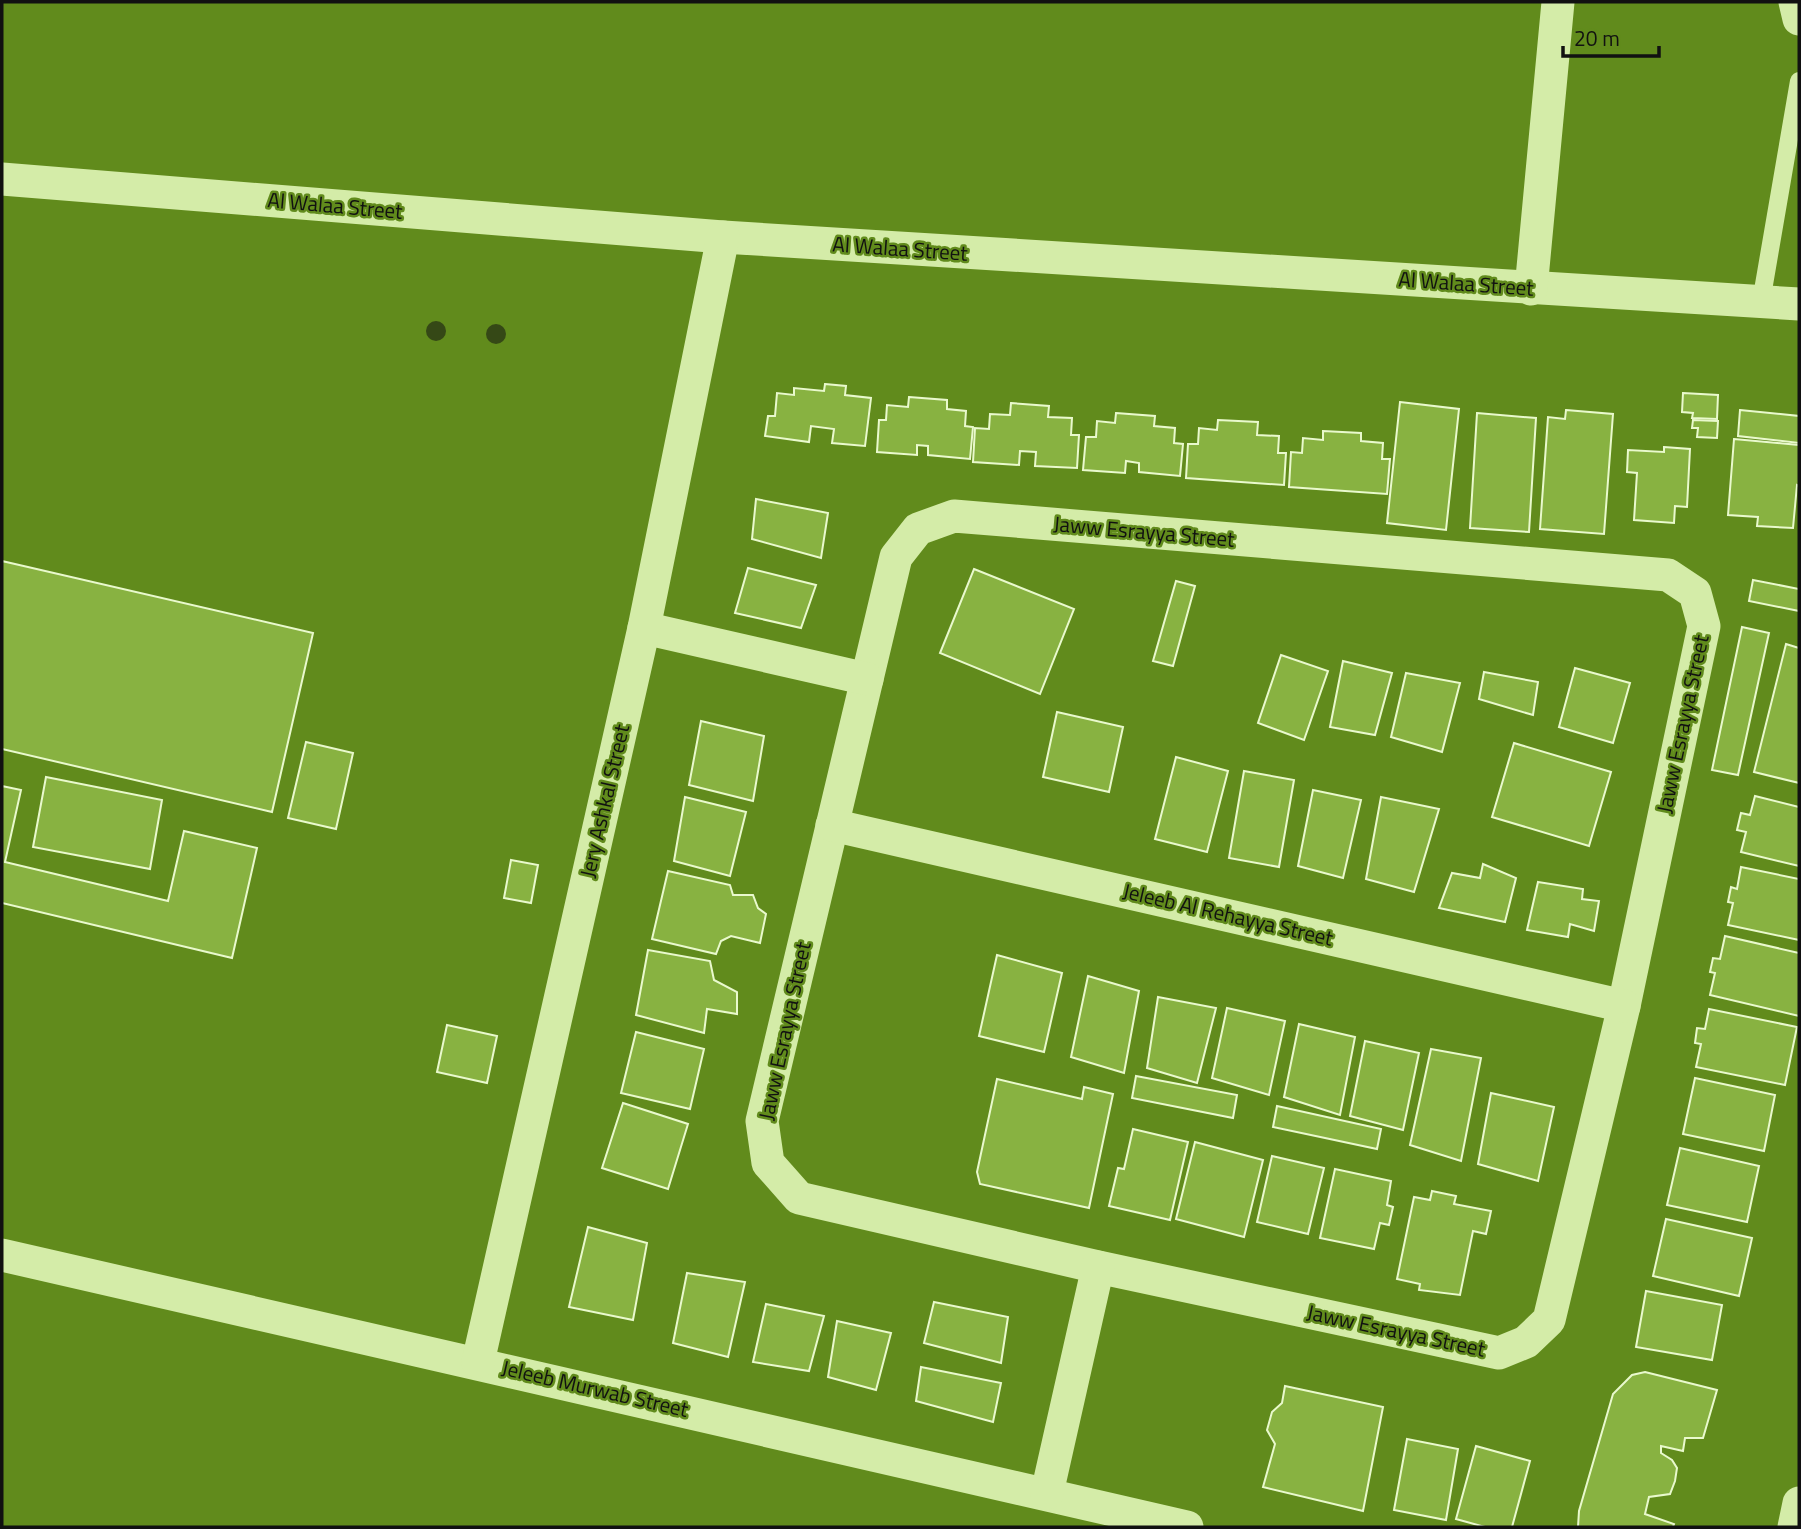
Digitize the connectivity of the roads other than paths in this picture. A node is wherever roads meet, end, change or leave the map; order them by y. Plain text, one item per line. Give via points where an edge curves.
1 (1558, 2) edge
2 (1796, 2) edge
3 (1799, 19) edge
4 (1799, 81) edge
5 (2, 179) edge
6 (723, 237) junction
7 (1531, 289) junction
8 (1761, 302) junction
9 (1799, 304) edge
10 (644, 628) junction
11 (867, 679) junction
12 (832, 825) junction
13 (1624, 1006) junction
14 (2, 1255) edge
15 (1098, 1267) junction
16 (478, 1363) junction
17 (1046, 1493) junction
18 (1799, 1503) edge
19 (1187, 1527) edge
20 (1794, 1527) edge

1 - 7 street
2 - 3 street
4 - 8 lane
5 - 6 street, Al Walaa Street
6 - 7 street, Al Walaa Street
6 - 10 street, Jery Ashkal Street
7 - 8 street, Al Walaa Street
8 - 9 street, Al Walaa Street
10 - 11 street
10 - 16 street, Jery Ashkal Street
11 - 12 street, Jaww Esrayya Street
11 - 13 street, Jaww Esrayya Street via 896,557 918,529 954,516 1668,575 1695,593 1704,626
12 - 13 street, Jeleeb Al Rehayya Street
12 - 15 street, Jaww Esrayya Street via 762,1121 768,1163 799,1198
13 - 15 street, Jaww Esrayya Street via 1549,1320 1527,1342 1499,1353
14 - 16 street, Jeleeb Murwab Street
15 - 17 street
16 - 17 street, Jeleeb Murwab Street
17 - 19 street, Jeleeb Murwab Street
18 - 20 street

